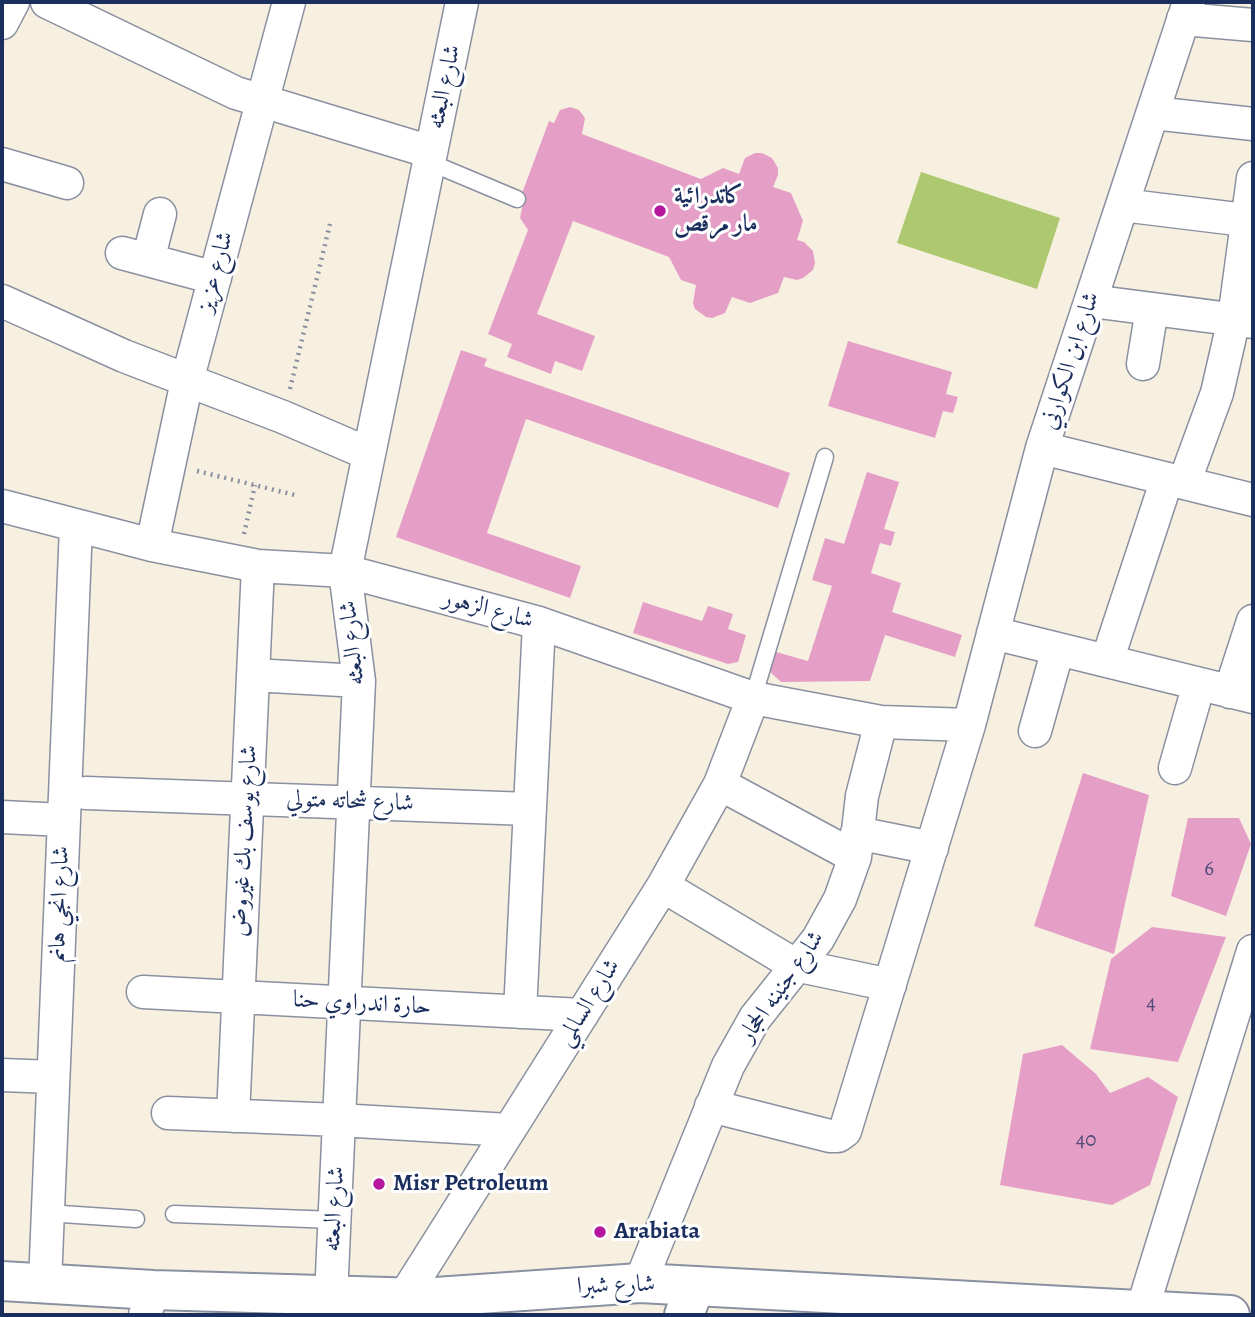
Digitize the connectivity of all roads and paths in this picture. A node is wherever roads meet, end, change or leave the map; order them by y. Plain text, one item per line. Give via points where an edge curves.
1 (13, 2) edge
2 (47, 2) edge
3 (289, 2) edge
4 (462, 2) edge
5 (1186, 10) edge
6 (2, 23) edge
7 (1253, 25) edge
8 (261, 100) junction
9 (1153, 113) junction
10 (1253, 124) edge
11 (430, 157) junction
12 (2, 164) edge
13 (1253, 178) edge
14 (67, 183) dead end
15 (517, 199) dead end
16 (1122, 205) junction
17 (160, 214) dead end
18 (1250, 220) edge
19 (330, 224) dead end
20 (215, 278) junction
21 (2, 301) edge
22 (1091, 301) junction
23 (1152, 309) junction
24 (1244, 321) edge
25 (1143, 364) dead end
26 (187, 381) junction
27 (283, 417) junction
28 (1042, 448) junction
29 (369, 454) junction
30 (825, 457) dead end
31 (169, 465) junction
32 (1176, 481) junction
33 (254, 485) junction
34 (295, 495) dead end
35 (1253, 500) edge
36 (2, 506) edge
37 (76, 526) junction
38 (152, 545) junction
39 (248, 564) junction
40 (345, 571) junction
41 (1253, 621) edge
42 (539, 623) junction
43 (993, 633) junction
44 (1058, 649) junction
45 (1107, 661) junction
46 (253, 675) junction
47 (359, 681) junction
48 (1199, 684) junction
49 (1241, 694) edge
50 (753, 698) junction
51 (881, 722) junction
52 (969, 725) junction
53 (1035, 731) dead end
54 (1175, 768) dead end
55 (720, 784) junction
56 (86, 793) dead end
57 (247, 798) junction
58 (354, 802) junction
59 (529, 808) junction
60 (2, 817) edge
61 (64, 820) junction
62 (856, 845) junction
63 (932, 848) junction
64 (663, 886) junction
65 (1253, 951) edge
66 (795, 965) junction
67 (890, 985) junction
68 (143, 992) dead end
69 (238, 998) junction
70 (345, 1003) junction
71 (520, 1012) junction
72 (582, 1015) junction
73 (2, 1075) edge
74 (53, 1077) junction
75 (711, 1106) junction
76 (168, 1113) dead end
77 (233, 1116) junction
78 (339, 1120) junction
79 (509, 1130) junction
80 (47, 1213) junction
81 (174, 1214) dead end
82 (136, 1219) dead end
83 (335, 1220) junction
84 (2, 1281) edge
85 (45, 1283) junction
86 (640, 1283) junction
87 (331, 1296) junction
88 (689, 1300) edge
89 (149, 1302) edge
90 (414, 1304) edge
91 (888, 1306) edge
92 (1142, 1310) junction
93 (1192, 1314) edge
94 (1230, 1315) edge

1 - 6 street
2 - 8 street via 215,83
3 - 8 street, شارع عزيز
4 - 11 street, شارع البعثه
5 - 7 street
5 - 9 street, شارع ابن الكوارني
8 - 11 street
8 - 20 street, شارع عزيز
9 - 10 street
9 - 16 street, شارع ابن الكوارني
11 - 15 lane
11 - 29 street, شارع البعثه
12 - 14 street
13 - 18 street
16 - 18 street
16 - 22 street, شارع ابن الكوارني
17 - 20 street via 135,256
18 - 24 street
19 - 27 path
20 - 26 street, شارع عزيز
21 - 26 street
22 - 23 street
22 - 28 street, شارع ابن الكوارني
23 - 24 street
23 - 25 street
24 - 32 street
26 - 27 street
26 - 31 street, شارع عزيز
27 - 29 street
28 - 32 street
28 - 43 street, شارع ابن الكوارني
29 - 40 street, شارع البعثه
30 - 50 lane
31 - 33 path
31 - 38 street, شارع عزيز
32 - 35 street
32 - 45 street
33 - 34 path
33 - 39 path
36 - 37 street, شارع الزهور
37 - 38 street, شارع الزهور
37 - 61 street, شارع انجي هانم
38 - 39 street, شارع الزهور
39 - 40 street, شارع الزهور
39 - 46 street, شارع يوسف بك غيروض
40 - 42 street, شارع الزهور
40 - 47 street, شارع البعثه
41 - 49 street
42 - 50 street, شارع الزهور
42 - 59 street
43 - 44 street
43 - 52 street, شارع ابن الكوارني
44 - 45 street
44 - 53 street
45 - 48 street
46 - 47 street
46 - 57 street, شارع يوسف بك غيروض
47 - 58 street, شارع البعثه
48 - 49 street
48 - 54 street
50 - 51 street, شارع الزهور
50 - 55 street, شارع السالمي
51 - 52 street, شارع الزهور
51 - 62 street, شارع جنينه الحجار via 864,783
52 - 63 street, شارع ابن الكوارني
55 - 62 street
55 - 64 street, شارع السالمي
56 - 57 street, شارع شحاته متولي
57 - 58 street, شارع شحاته متولي
57 - 69 street, شارع يوسف بك غيروض
58 - 59 street, شارع شحاته متولي
58 - 70 street, شارع البعثه
59 - 71 street
60 - 61 street
61 - 74 street, شارع انجي هانم
62 - 63 street
62 - 66 street, شارع جنينه الحجار via 840,900 818,939
63 - 67 street, شارع ابن الكوارني
64 - 66 street
64 - 72 street, شارع السالمي
65 - 92 street
66 - 67 street
66 - 75 street, شارع جنينه الحجار via 755,1018
67 - 75 street, شارع ابن الكوارني via 842,1134 830,1136
68 - 69 street, حارة اندراوي حنا
69 - 70 street, حارة اندراوي حنا
69 - 77 street, شارع يوسف بك غيروض
70 - 71 street, حارة اندراوي حنا
70 - 78 street, شارع البعثه
71 - 72 street, حارة اندراوي حنا
72 - 79 street, شارع السالمي
73 - 74 street
74 - 80 street, شارع انجي هانم
75 - 86 street, شارع جنينه الحجار
76 - 77 street
77 - 78 street
78 - 79 street
78 - 83 street, شارع البعثه
79 - 90 street, شارع السالمي
80 - 82 lane
80 - 85 street, شارع انجي هانم
81 - 83 lane
83 - 87 street, شارع البعثه
84 - 85 main road, شارع شبرا
85 - 89 main road, شارع شبرا
86 - 88 main road, شارع شبرا
86 - 90 main road, شارع شبرا
87 - 89 main road, شارع شبرا
87 - 90 main road, شارع شبرا
88 - 91 main road, شارع شبرا
91 - 92 main road, شارع شبرا
92 - 93 main road, شارع شبرا
93 - 94 main road, شارع شبرا

